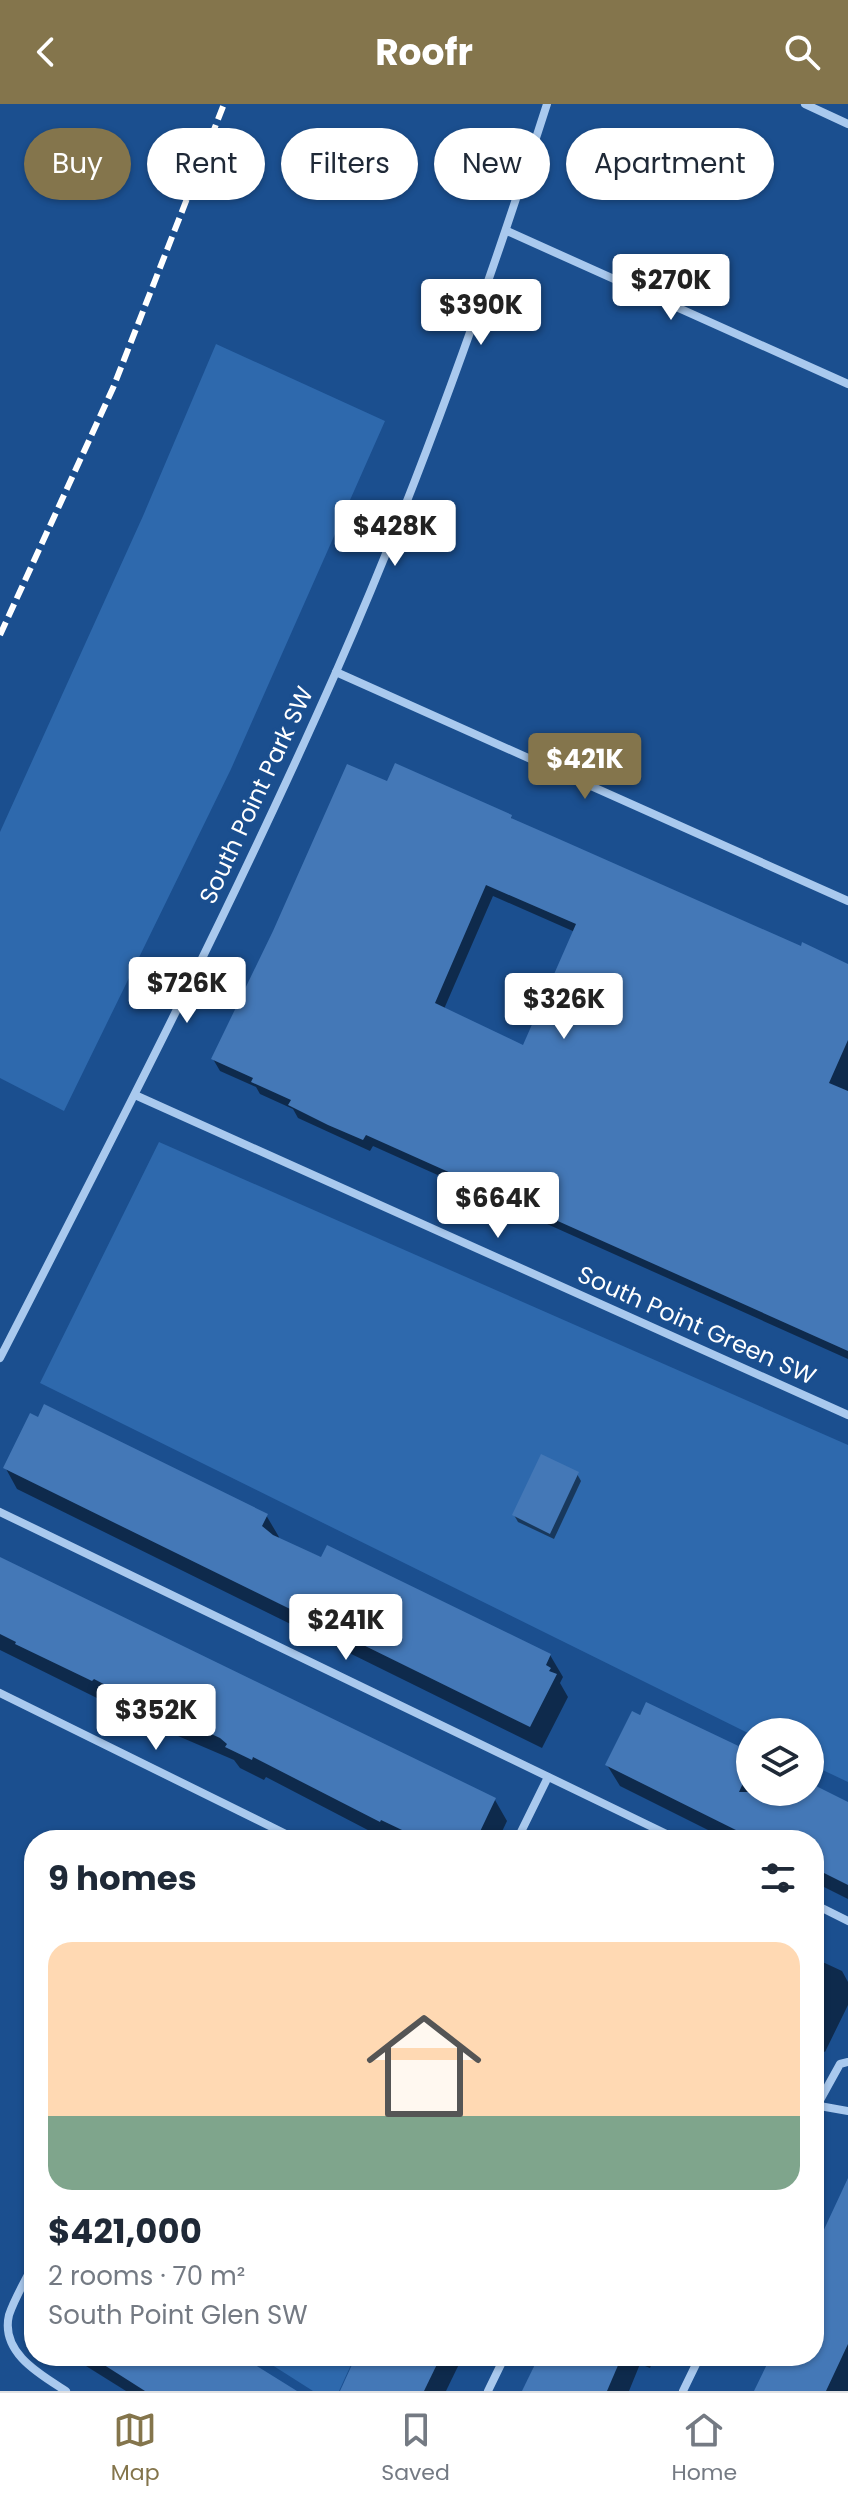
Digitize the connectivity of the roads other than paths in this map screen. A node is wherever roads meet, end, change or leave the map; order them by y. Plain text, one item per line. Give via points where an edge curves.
1 (547, 104) edge
2 (805, 104) edge
3 (848, 124) edge
4 (507, 231) junction
5 (848, 384) edge
6 (336, 672) junction
7 (848, 901) edge
8 (135, 1095) junction
9 (0, 1358) edge
10 (848, 1415) edge
11 (0, 1512) edge
12 (0, 1693) edge
13 (548, 1777) junction
14 (278, 1830) edge
15 (522, 1830) edge
16 (658, 1830) edge
17 (824, 1909) edge
18 (848, 1921) edge
19 (848, 2062) edge
20 (824, 2092) edge
21 (824, 2108) edge
22 (848, 2111) edge
23 (24, 2284) edge
24 (24, 2362) edge
25 (30, 2366) edge
26 (500, 2366) edge
27 (695, 2366) edge
28 (66, 2391) edge
29 (488, 2391) edge
30 (683, 2391) edge

1 - 4 street, South Point Park SW
2 - 3 street
4 - 5 street
4 - 6 street, South Point Park SW
6 - 7 street
6 - 8 street, South Point Park SW
8 - 9 street, South Point Park SW
8 - 10 street, South Point Green SW
11 - 13 street
12 - 14 street
13 - 15 street
13 - 16 street
17 - 18 street
19 - 20 street via 840,2064
21 - 22 street
23 - 24 street via 8,2318 9,2338
25 - 28 street
26 - 29 street
27 - 30 street

